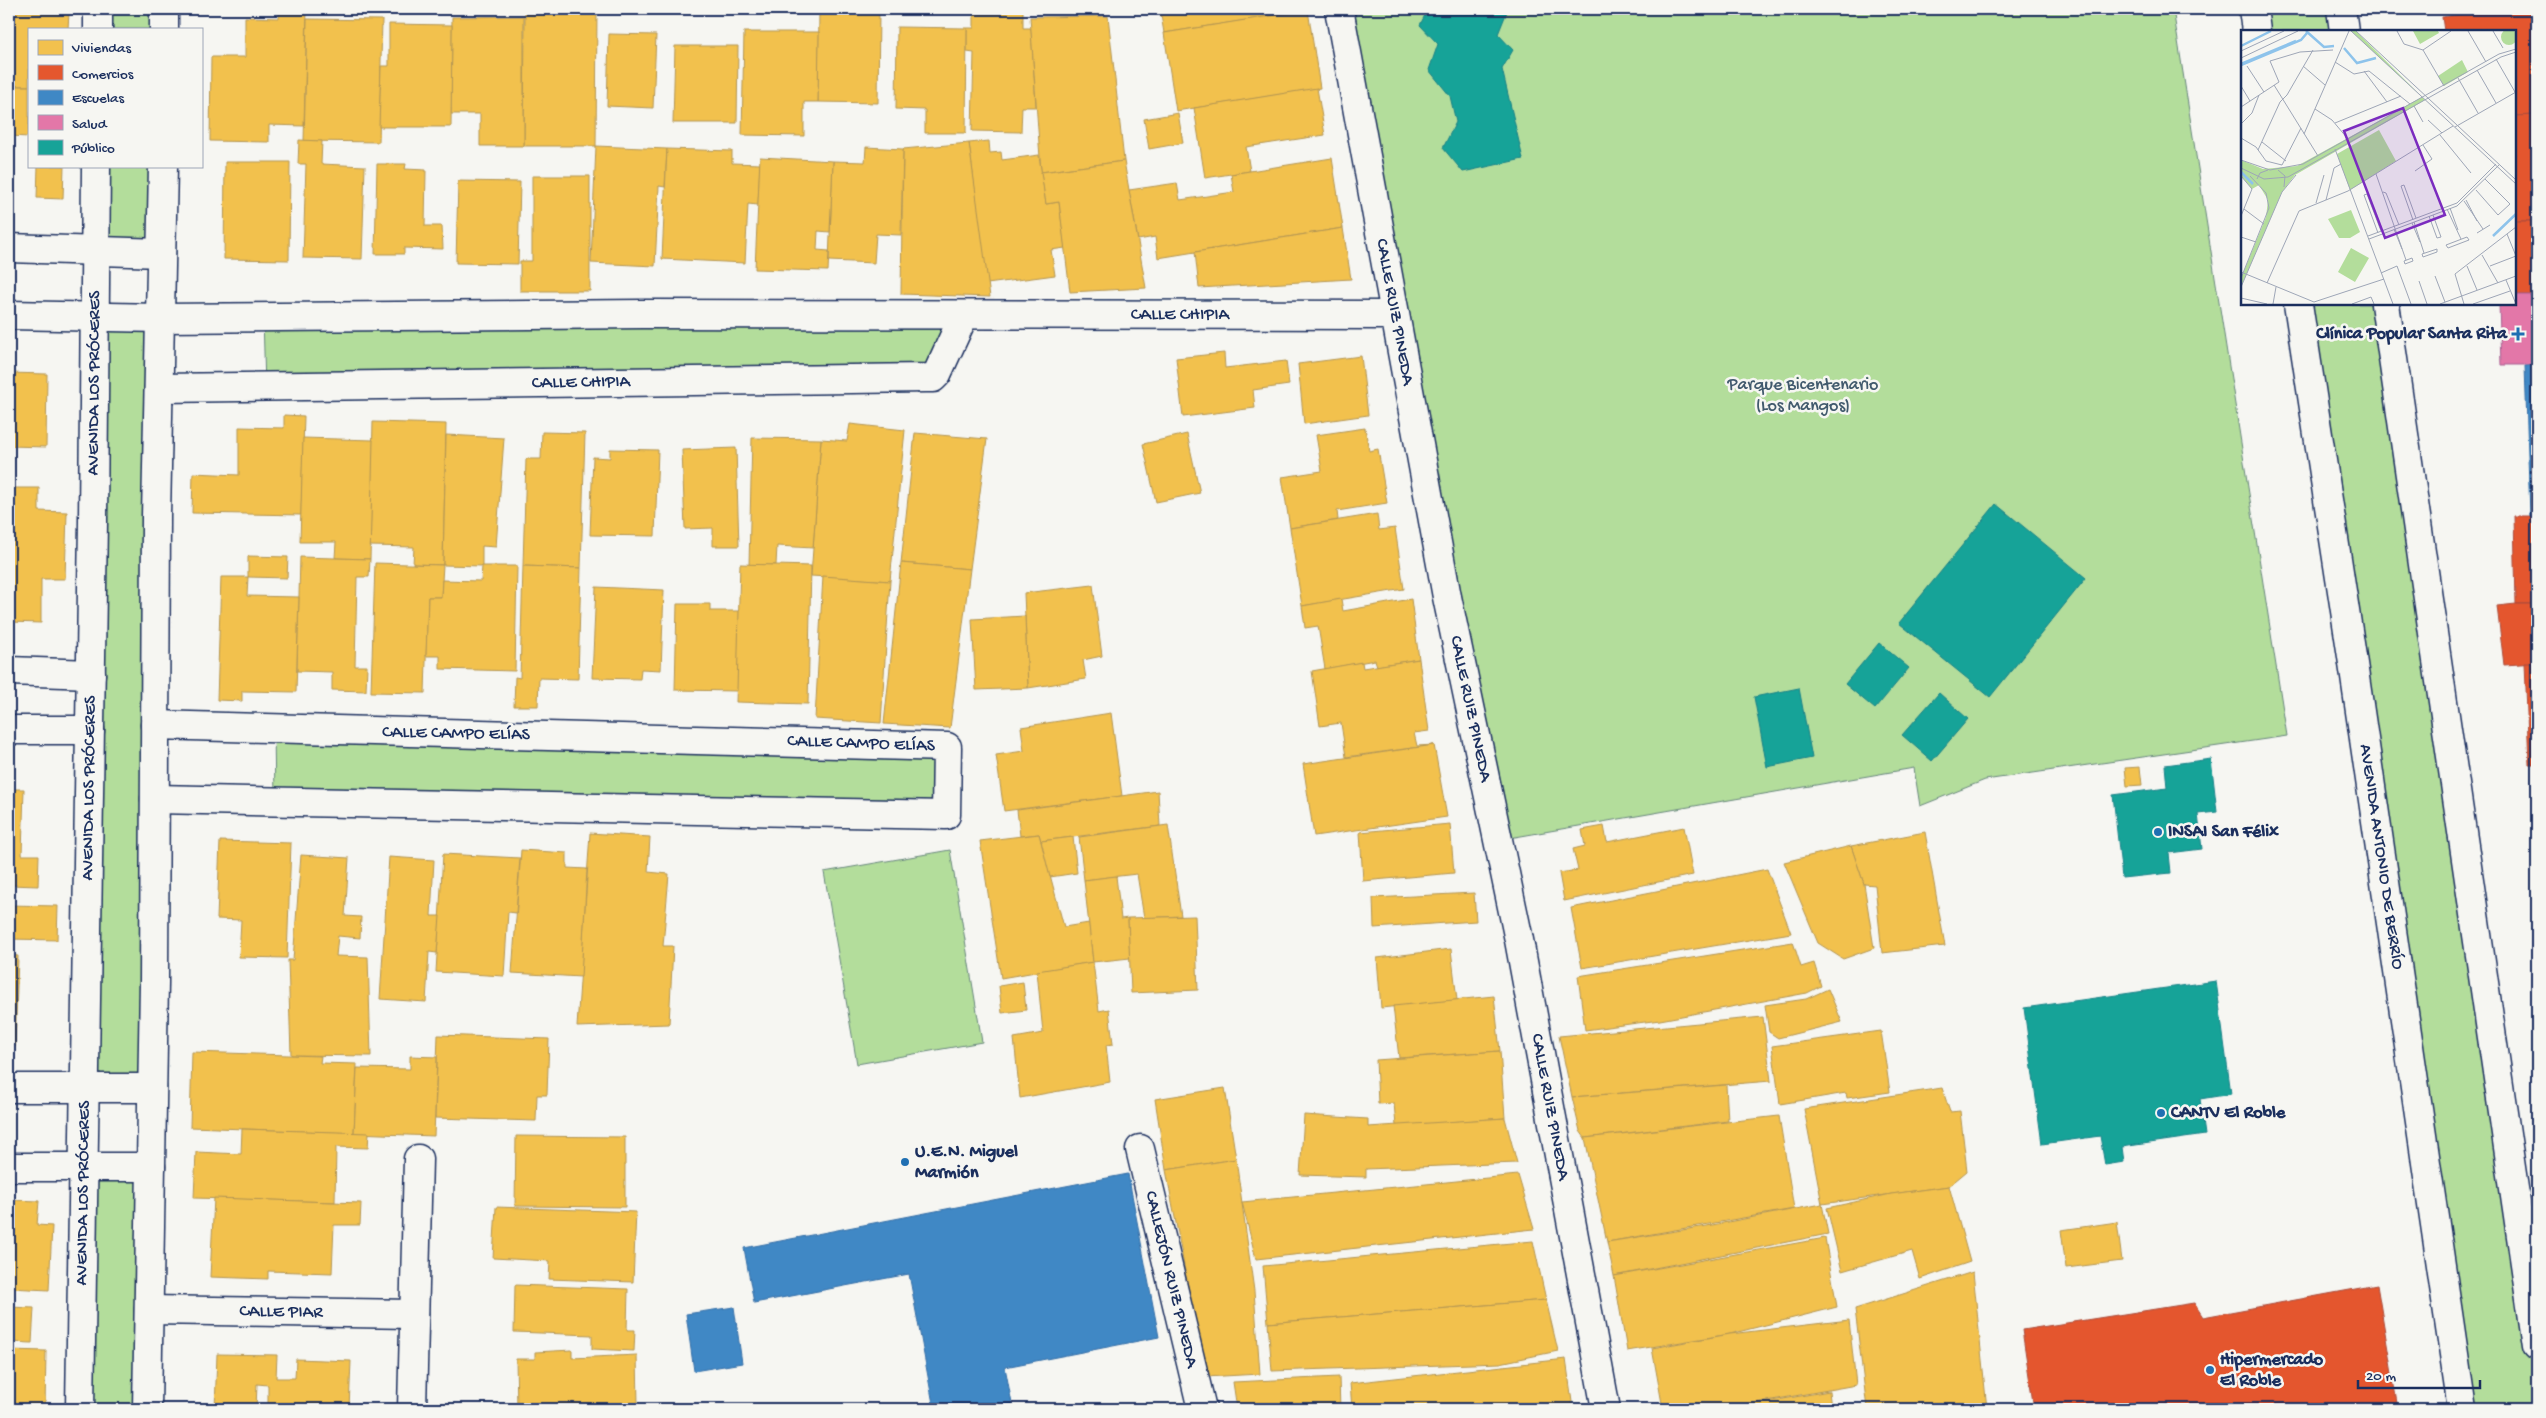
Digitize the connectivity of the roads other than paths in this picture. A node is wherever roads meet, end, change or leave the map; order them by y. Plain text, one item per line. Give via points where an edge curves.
1 (98, 9) edge
2 (164, 9) edge
3 (1339, 9) edge
4 (2253, 9) edge
5 (98, 28) edge
6 (164, 28) edge
7 (2256, 30) edge
8 (96, 168) edge
9 (163, 168) edge
10 (9, 248) edge
11 (96, 251) junction
12 (161, 253) junction
13 (2298, 305) edge
14 (2385, 305) edge
15 (9, 315) edge
16 (964, 315) junction
17 (1395, 315) junction
18 (95, 316) junction
19 (160, 318) junction
20 (159, 388) junction
21 (9, 671) edge
22 (91, 674) junction
23 (156, 725) junction
24 (9, 730) edge
25 (90, 730) junction
26 (155, 799) junction
27 (9, 1088) edge
28 (84, 1088) junction
29 (152, 1088) junction
30 (1140, 1149) dead end
31 (418, 1160) dead end
32 (9, 1167) edge
33 (83, 1167) junction
34 (151, 1168) junction
35 (149, 1310) junction
36 (414, 1314) junction
37 (2537, 1346) edge
38 (80, 1409) edge
39 (147, 1409) edge
40 (412, 1409) edge
41 (1202, 1409) edge
42 (1606, 1409) edge
43 (2462, 1409) edge

1 - 5 street
2 - 6 street
3 - 17 street, CALLE RUIZ PINEDA
4 - 7 street
8 - 11 street, AVENIDA LOS PRÓCERES
9 - 12 street
10 - 11 street
11 - 12 street
11 - 18 street, AVENIDA LOS PRÓCERES
12 - 19 street
13 - 43 street, AVENIDA ANTONIO DE BERRÍO
14 - 37 street
15 - 18 street, CALLE CHIPIA
16 - 17 street, CALLE CHIPIA
16 - 19 street, CALLE CHIPIA
16 - 20 street, CALLE CHIPIA via 933,378
17 - 42 street, CALLE RUIZ PINEDA via 1447,597 1519,940
18 - 19 street, CALLE CHIPIA
18 - 22 street, AVENIDA LOS PRÓCERES
19 - 20 street
20 - 23 street
21 - 22 street
22 - 25 street, AVENIDA LOS PRÓCERES
23 - 26 street
23 - 26 street, CALLE CAMPO ELÍAS via 948,747 946,815
24 - 25 street
25 - 28 street, AVENIDA LOS PRÓCERES
26 - 29 street
27 - 28 street
28 - 29 street
28 - 33 street, AVENIDA LOS PRÓCERES
29 - 34 street
30 - 41 street, CALLEJÓN RUIZ PINEDA
31 - 36 street
32 - 33 street
33 - 34 street
33 - 38 street, AVENIDA LOS PRÓCERES
34 - 35 street
35 - 36 street, CALLE PIAR
35 - 39 street
36 - 40 street

